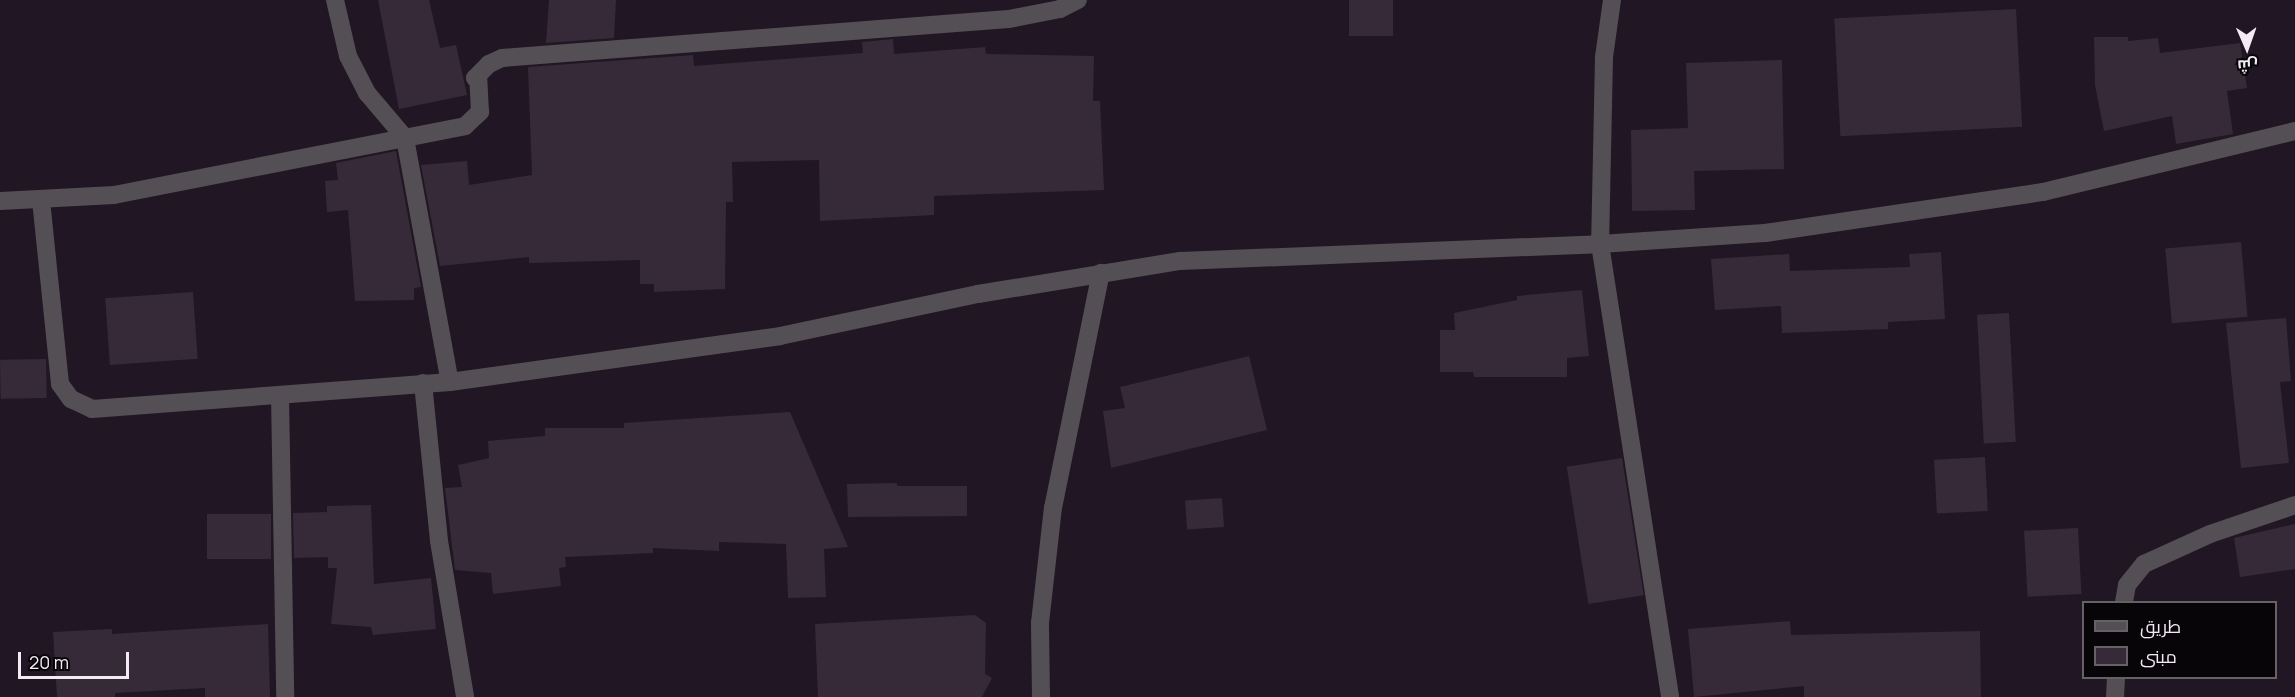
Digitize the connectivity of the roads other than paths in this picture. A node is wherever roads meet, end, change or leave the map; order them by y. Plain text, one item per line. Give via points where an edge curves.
1 (335, 0) edge
2 (1078, 0) edge
3 (1612, 0) edge
4 (2295, 131) edge
5 (405, 138) junction
6 (41, 200) junction
7 (0, 201) edge
8 (1600, 244) junction
9 (1101, 273) junction
10 (450, 382) junction
11 (423, 383) junction
12 (280, 396) junction
13 (2295, 505) edge
14 (2124, 601) edge
15 (2116, 679) edge
16 (285, 697) edge
17 (465, 697) edge
18 (1041, 697) edge
19 (1670, 697) edge
20 (2115, 697) edge

1 - 5 street via 337,22 348,56 367,93
2 - 5 street via 1060,9 1009,18 502,58 475,78 478,77 480,111 465,126
3 - 8 street via 1604,57
4 - 8 street via 2043,192 1765,233
5 - 6 street via 114,195
5 - 10 street
6 - 7 street
6 - 12 street via 60,384 71,399 92,409
8 - 9 street via 1180,261
8 - 19 street
9 - 10 street via 978,294 780,336
9 - 18 street via 1053,508 1040,623
10 - 11 street
11 - 12 street
11 - 17 street via 441,562
12 - 16 street
13 - 14 street via 2210,534 2144,564 2127,585
15 - 20 street

